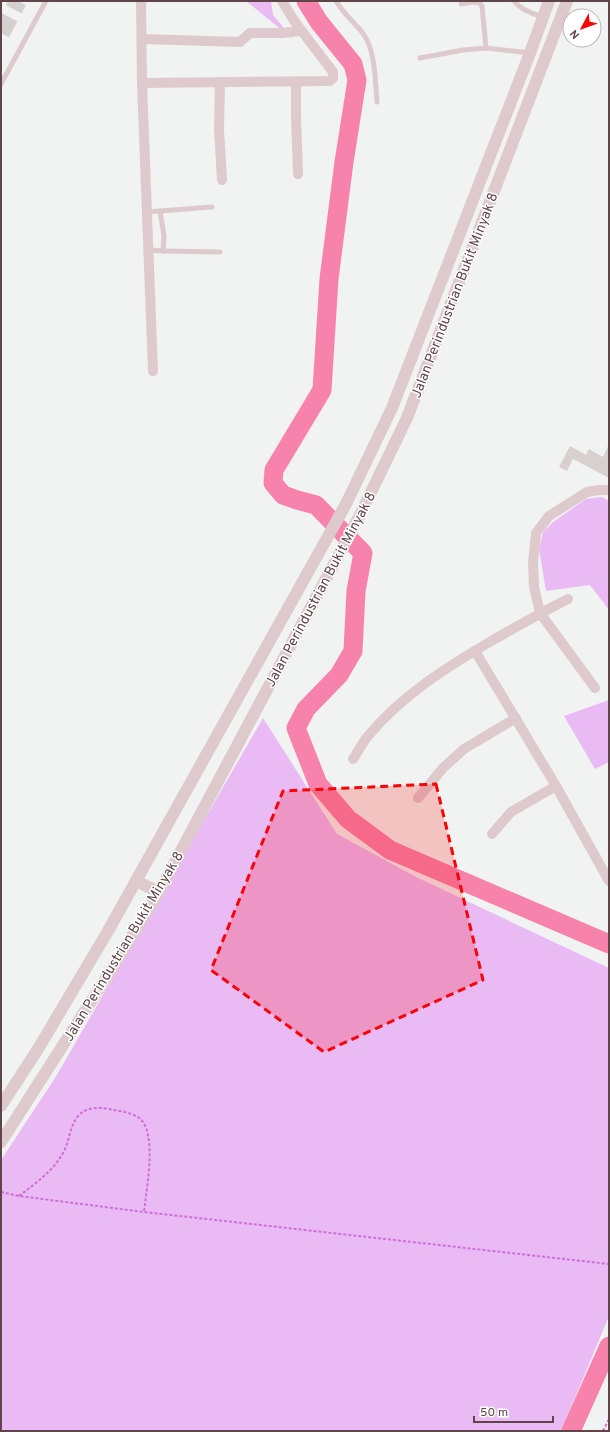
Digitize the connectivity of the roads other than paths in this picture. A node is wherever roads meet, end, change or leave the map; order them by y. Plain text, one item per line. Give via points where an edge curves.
1 (46, 1) edge
2 (141, 1) edge
3 (282, 1) edge
4 (336, 1) edge
5 (514, 1) edge
6 (549, 1) edge
7 (567, 1) edge
8 (461, 4) dead end
9 (542, 17) junction
10 (301, 31) junction
11 (142, 38) junction
12 (486, 48) junction
13 (530, 53) junction
14 (420, 58) dead end
15 (220, 82) junction
16 (296, 82) junction
17 (142, 83) junction
18 (1, 84) edge
19 (377, 102) dead end
20 (298, 174) dead end
21 (222, 180) dead end
22 (212, 208) dead end
23 (160, 211) junction
24 (147, 212) junction
25 (149, 250) junction
26 (163, 250) junction
27 (220, 252) dead end
28 (153, 371) dead end
29 (609, 490) edge
30 (568, 599) dead end
31 (540, 613) junction
32 (475, 650) junction
33 (595, 688) dead end
34 (516, 718) junction
35 (353, 759) dead end
36 (556, 786) junction
37 (418, 798) dead end
38 (492, 834) dead end
39 (136, 881) junction
40 (609, 881) edge
41 (159, 892) junction
42 (1, 1106) edge
43 (1, 1142) edge

1 - 18 lane
2 - 11 street
3 - 10 street
4 - 19 lane via 363,33 371,48
5 - 9 lane via 527,12
6 - 9 street, Jalan Perindustrian Bukit Minyak 8
7 - 41 street, Jalan Perindustrian Bukit Minyak 8 via 407,418 338,559
8 - 12 lane via 473,2 482,6
9 - 13 street, Jalan Perindustrian Bukit Minyak 8
10 - 11 street via 250,33 240,42
10 - 16 street via 332,72 333,78 330,81
11 - 17 street
12 - 13 lane
12 - 14 lane
13 - 39 street, Jalan Perindustrian Bukit Minyak 8 via 392,408 346,504
15 - 16 street
15 - 17 street
15 - 21 street
16 - 20 street
17 - 24 street
22 - 23 lane
23 - 24 lane
23 - 26 lane via 164,236
24 - 25 street
25 - 26 lane
25 - 28 street
26 - 27 lane
29 - 31 street via 587,492 549,516 536,533 534,587
30 - 31 street
31 - 32 street
31 - 33 street
32 - 34 street
32 - 35 street via 421,686 388,714 367,737
34 - 36 street
34 - 37 street via 464,750 443,768
36 - 38 street via 511,812
36 - 40 street
39 - 41 street
39 - 42 street, Jalan Perindustrian Bukit Minyak 8 via 38,1050
41 - 43 street, Jalan Perindustrian Bukit Minyak 8

